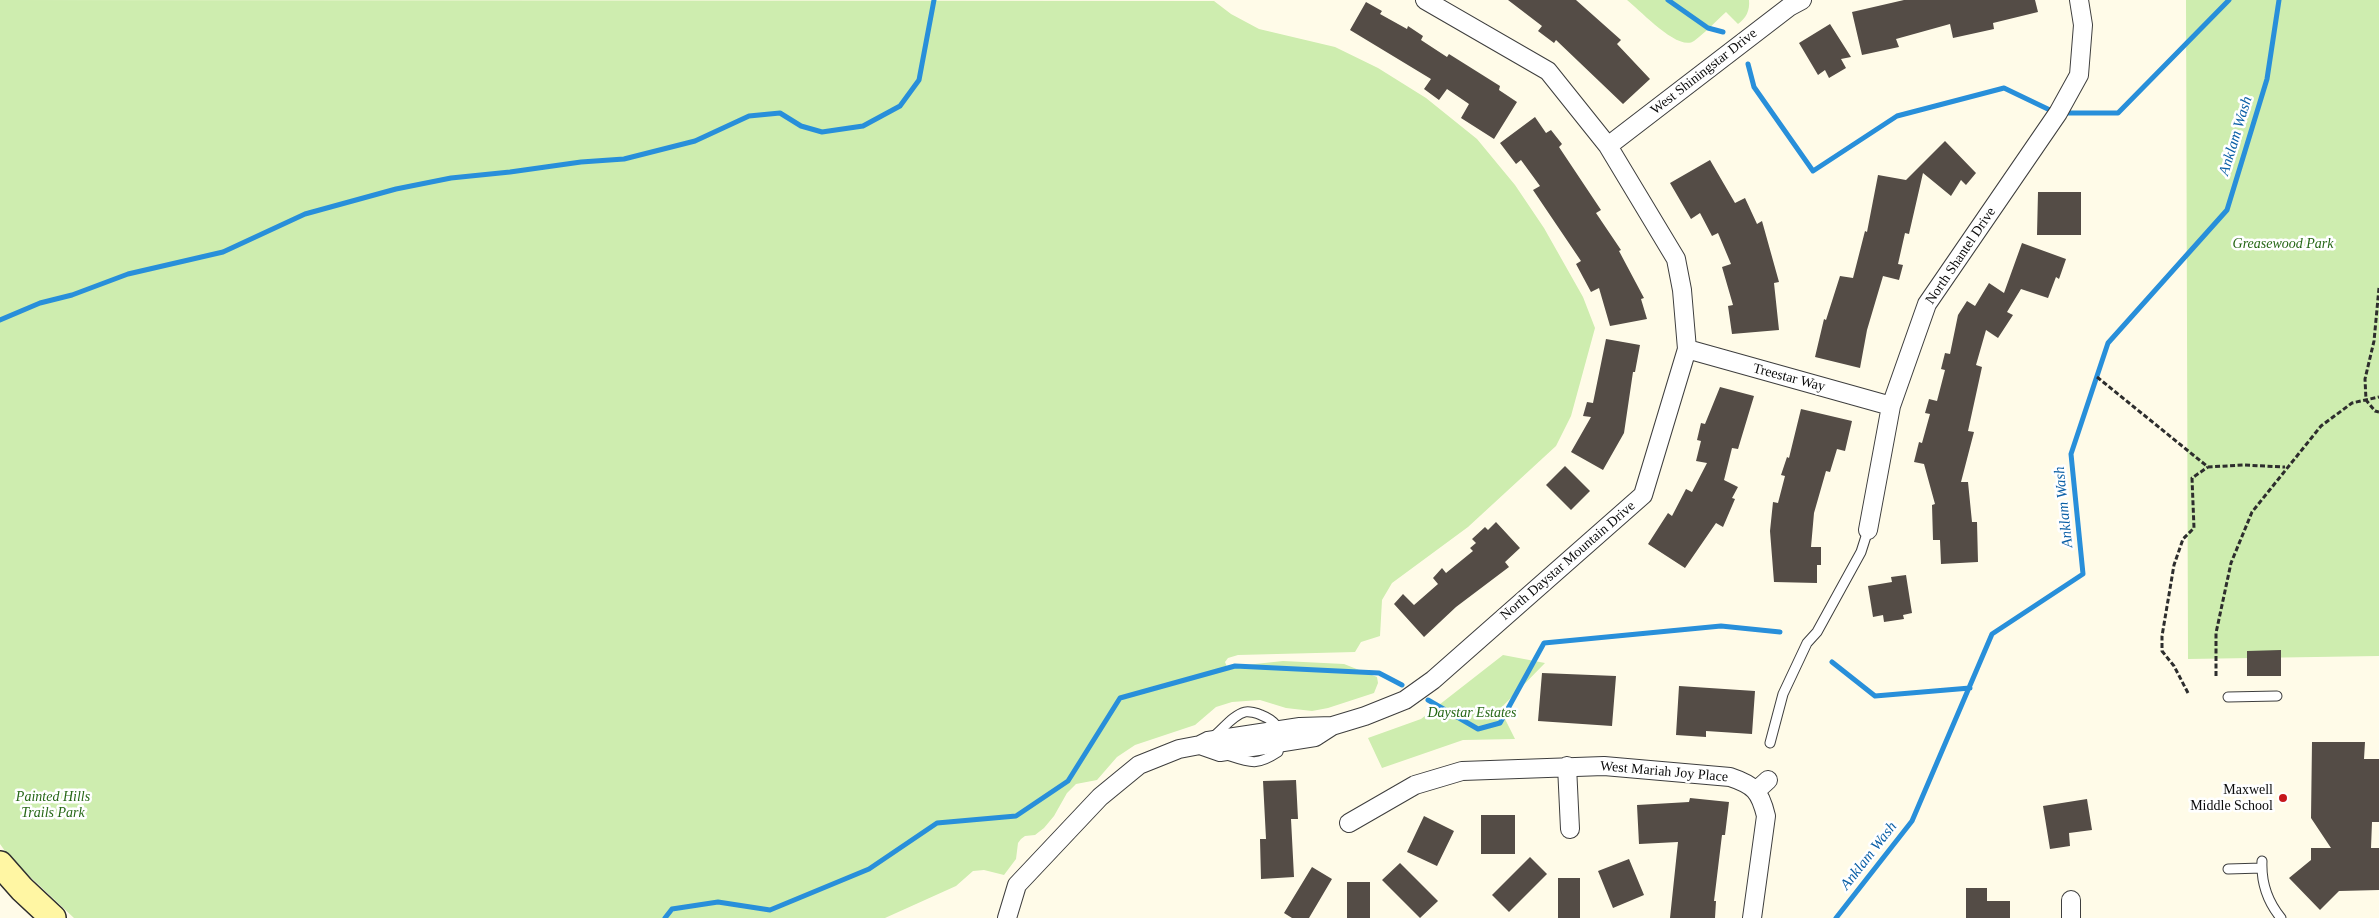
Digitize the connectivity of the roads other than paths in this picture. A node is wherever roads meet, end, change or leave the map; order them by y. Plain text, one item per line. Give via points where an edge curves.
1 (1426, 0) edge
2 (2079, 0) edge
3 (1792, 2) edge
4 (1608, 146) junction
5 (1686, 350) junction
6 (1891, 406) junction
7 (1868, 530) joint
8 (2277, 696) dead end
9 (2228, 697) dead end
10 (1281, 736) junction
11 (1770, 743) dead end
12 (1209, 746) junction
13 (1567, 766) junction
14 (1349, 823) dead end
15 (1570, 829) dead end
16 (0, 864) edge
17 (2228, 869) dead end
18 (2071, 900) dead end
19 (52, 918) edge
20 (1007, 918) edge
21 (1752, 918) edge
22 (2071, 918) edge
23 (2281, 918) edge

1 - 4 street, North Daystar Mountain Drive via 1548,71
2 - 6 street, North Shantel Drive via 2083,25 2079,75 2058,114 1927,304
3 - 4 street, West Shiningstar Drive
4 - 5 street, North Daystar Mountain Drive via 1676,259 1682,290
5 - 6 street, Treestar Way
5 - 10 street, North Daystar Mountain Drive via 1643,495 1433,680 1405,700 1332,726
6 - 7 street, North Shantel Drive
7 - 11 lane via 1861,552 1818,632 1807,644 1783,694
8 - 9 lane
10 - 12 street, North Daystar Mountain Drive
10 - 12 lane via 1278,752 1263,762 1246,762
12 - 20 street, North Daystar Mountain Drive via 1179,749 1139,765 1100,797 1017,885
13 - 14 street, West Mariah Joy Place via 1482,769 1442,776 1415,786
13 - 15 street
13 - 21 street, West Mariah Joy Place via 1730,777 1762,785 1766,816
16 - 19 main road
17 - 23 lane via 2262,864 2269,904
18 - 22 street

